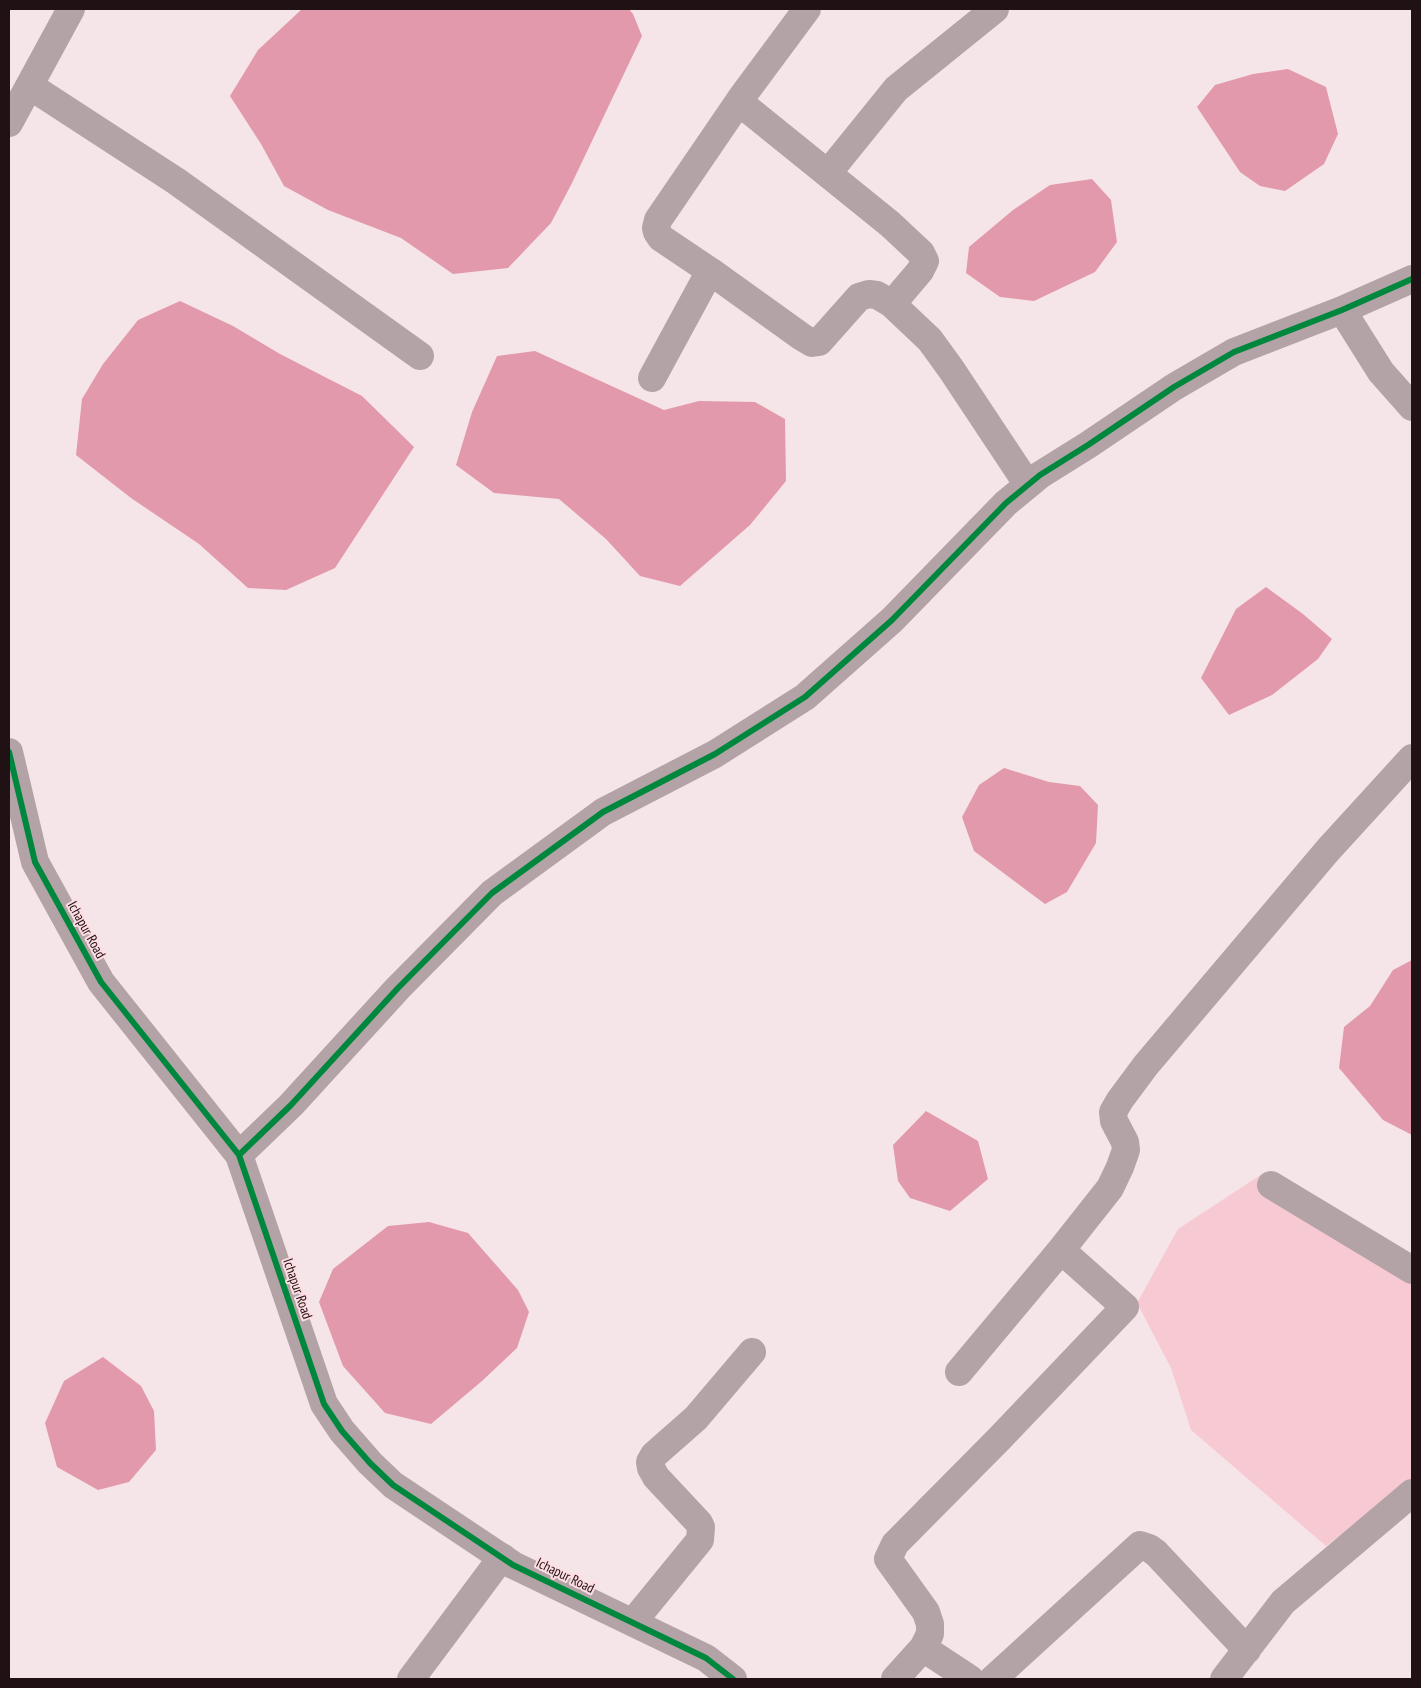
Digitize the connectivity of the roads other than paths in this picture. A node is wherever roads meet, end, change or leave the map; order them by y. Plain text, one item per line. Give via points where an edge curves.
1 (71, 9) edge
2 (807, 9) edge
3 (996, 9) edge
4 (30, 86) junction
5 (739, 102) junction
6 (9, 122) edge
7 (828, 173) junction
8 (710, 271) junction
9 (1412, 279) edge
10 (892, 304) junction
11 (1342, 310) junction
12 (420, 356) dead end
13 (652, 378) dead end
14 (1412, 407) edge
15 (1028, 486) junction
16 (9, 752) edge
17 (1412, 758) edge
18 (239, 1155) junction
19 (1272, 1185) dead end
20 (1061, 1250) junction
21 (1412, 1270) edge
22 (752, 1352) dead end
23 (959, 1372) dead end
24 (1412, 1493) edge
25 (502, 1557) junction
26 (633, 1622) junction
27 (923, 1648) junction
28 (1247, 1650) junction
29 (411, 1679) edge
30 (733, 1679) edge
31 (895, 1679) edge
32 (970, 1679) edge
33 (993, 1679) edge
34 (1224, 1679) edge

1 - 4 street
2 - 5 street
3 - 7 street via 896,89
4 - 6 street
4 - 12 street via 176,180
5 - 7 street
5 - 8 street via 658,220 656,228 661,238
7 - 10 street via 890,224 921,253 925,261
8 - 10 street via 812,343 819,342 859,297 877,295
8 - 13 street
9 - 11 street
10 - 15 street via 930,340 951,368
11 - 14 street via 1381,372
11 - 15 street via 1234,352 1040,474
15 - 18 street via 1006,503 892,620 805,697 715,754 603,812 492,894 398,988 291,1105
16 - 18 street, Ichapur Road via 36,862 101,982
17 - 20 street via 1322,858 1120,1100 1114,1121 1125,1142 1122,1161 1110,1188
18 - 25 street, Ichapur Road via 324,1404 353,1444 393,1485
19 - 21 street
20 - 23 street
20 - 27 street via 1125,1307 895,1544 888,1559 926,1612 930,1624 930,1634
22 - 26 street via 696,1418 650,1462 653,1473 699,1523 700,1540
24 - 28 street via 1283,1602
25 - 26 street, Ichapur Road
25 - 29 street
26 - 30 street, Ichapur Road via 706,1658
27 - 31 street
27 - 32 street
28 - 33 street via 1156,1553 1140,1545
28 - 34 street

